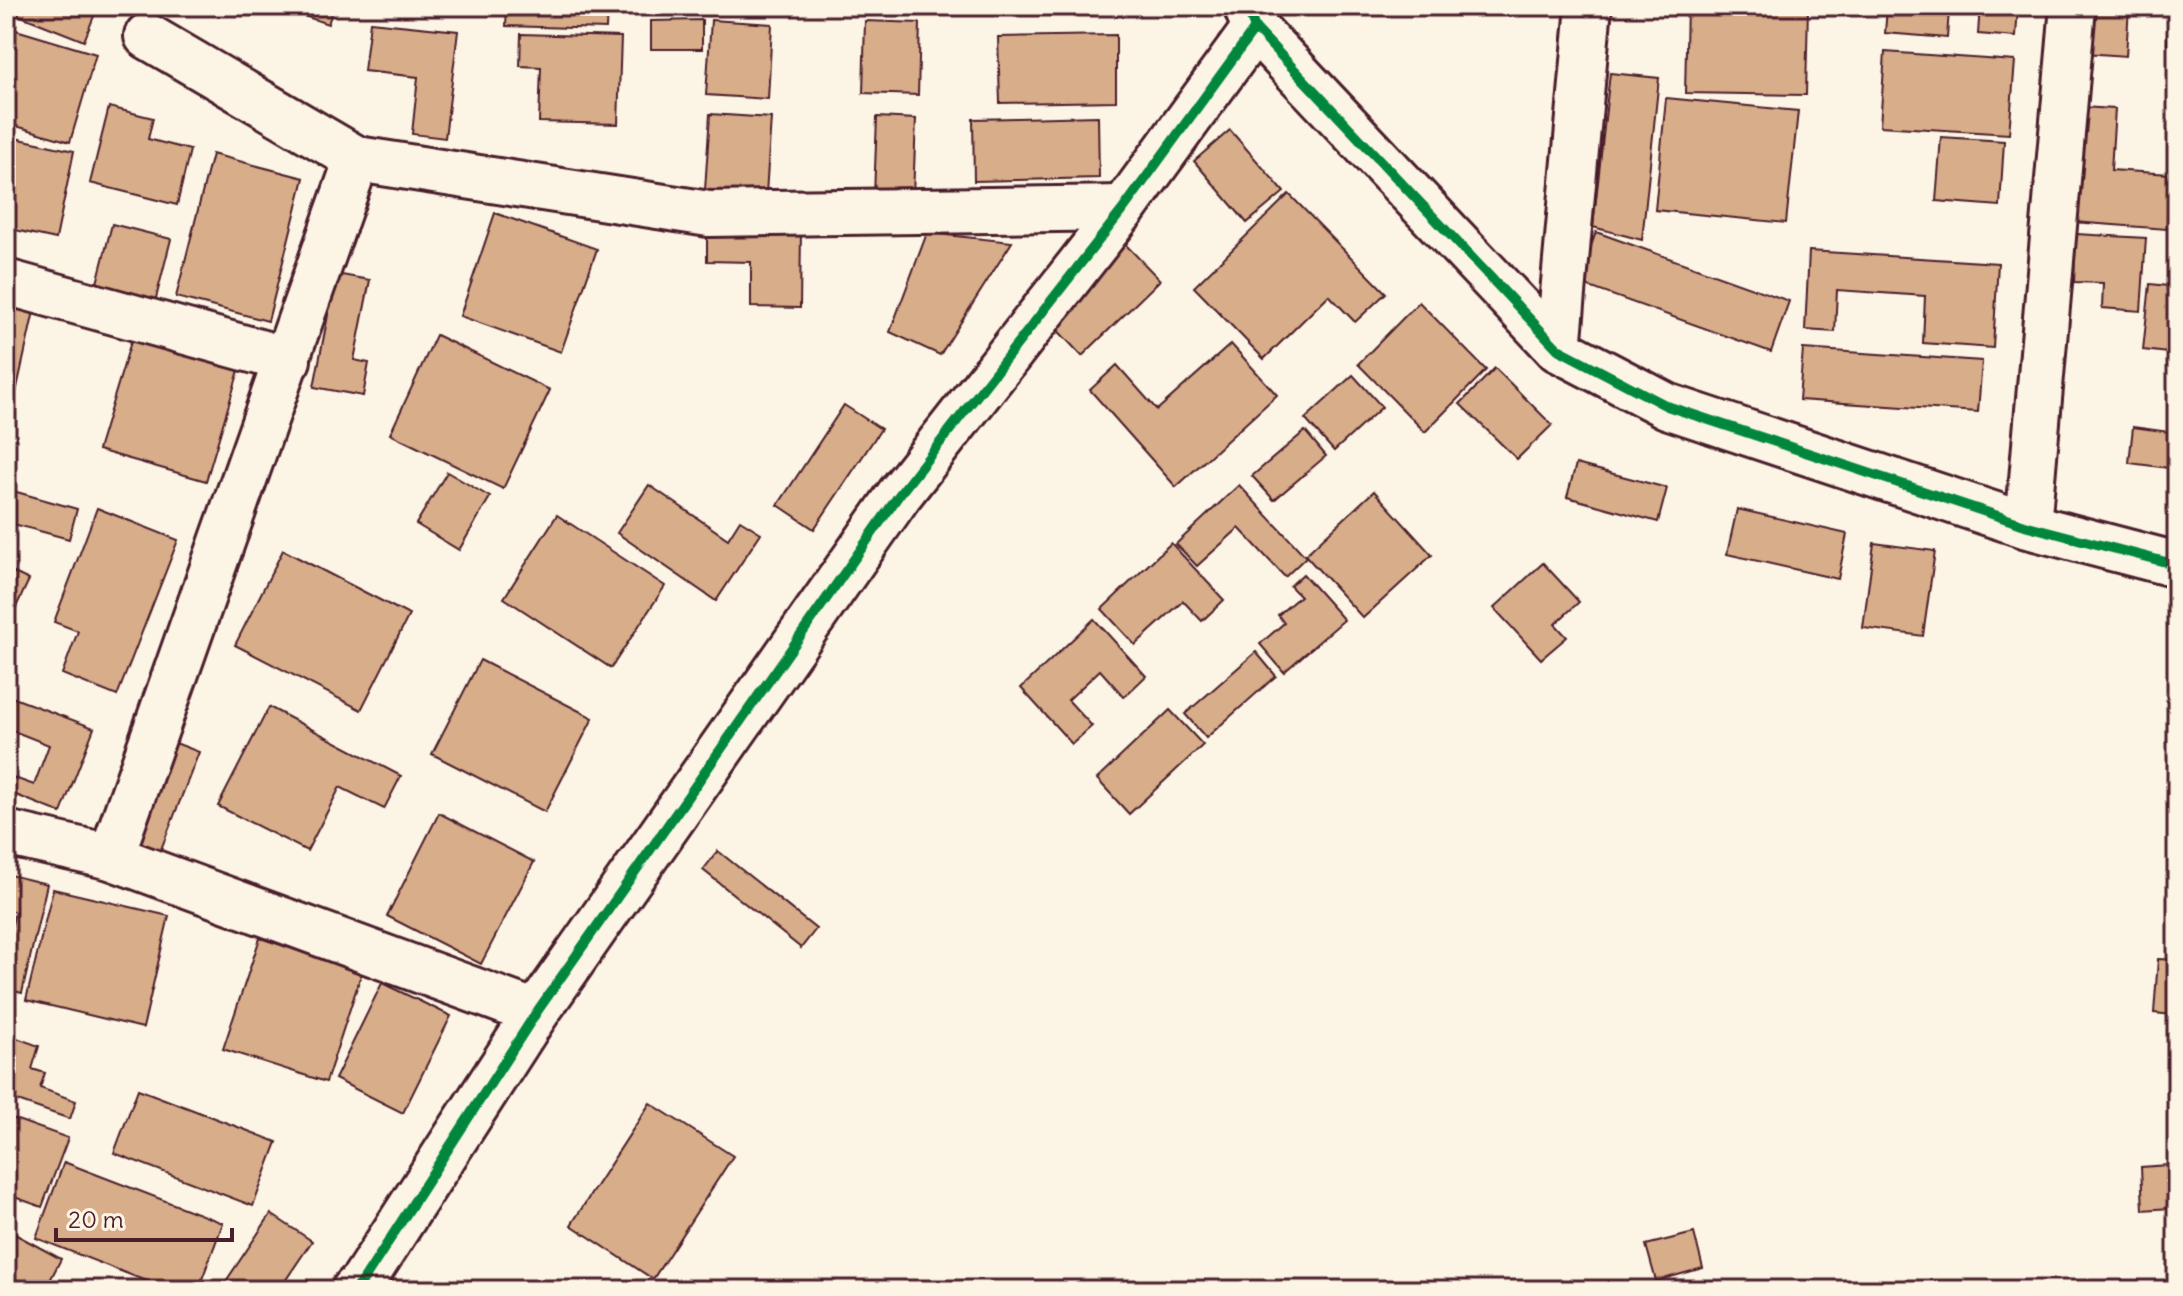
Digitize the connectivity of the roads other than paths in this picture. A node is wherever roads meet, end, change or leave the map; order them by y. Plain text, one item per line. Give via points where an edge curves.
1 (1589, 6) edge
2 (2073, 6) edge
3 (1250, 17) edge
4 (147, 36) dead end
5 (357, 159) junction
6 (1124, 208) junction
7 (6, 282) edge
8 (1558, 349) junction
9 (288, 360) junction
10 (2028, 526) junction
11 (2177, 565) edge
12 (6, 833) edge
13 (111, 857) junction
14 (536, 1013) junction
15 (354, 1290) edge

1 - 8 street
2 - 10 street
3 - 6 street
3 - 8 street
4 - 5 street
5 - 6 street via 709,214
5 - 9 street
6 - 14 street via 899,495
7 - 9 street
8 - 10 street via 1667,406
9 - 13 street
10 - 11 street
12 - 13 street
13 - 14 street
14 - 15 street

